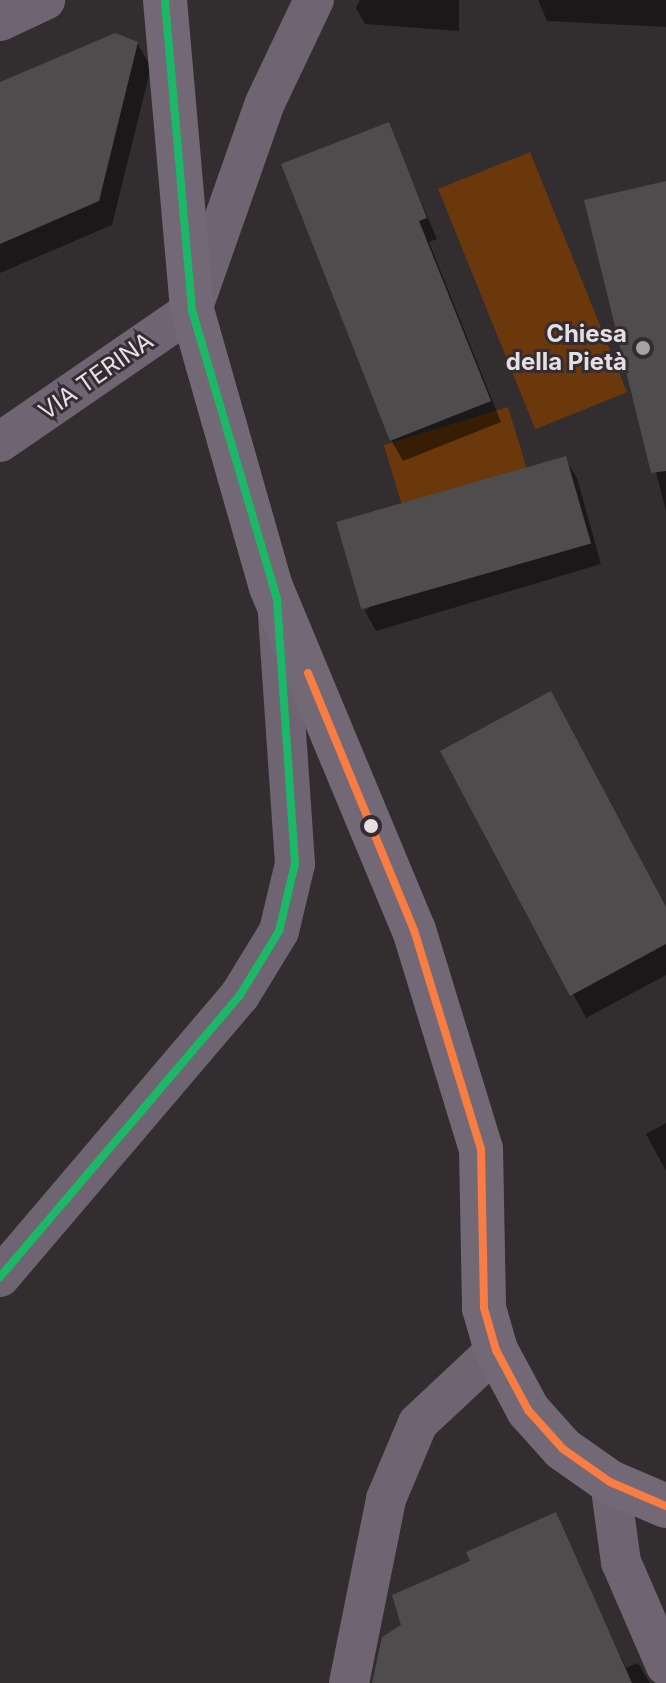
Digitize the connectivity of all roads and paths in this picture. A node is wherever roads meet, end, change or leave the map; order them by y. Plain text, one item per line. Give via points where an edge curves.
1 (45, 0) edge
2 (165, 0) edge
3 (314, 0) edge
4 (0, 21) edge
5 (192, 310) junction
6 (0, 442) edge
7 (277, 599) junction
8 (0, 1277) edge
9 (496, 1350) junction
10 (610, 1482) junction
11 (666, 1506) edge
12 (666, 1666) edge
13 (349, 1683) edge

1 - 4 street
2 - 5 main road
3 - 5 street via 265,103
5 - 6 street, VIA TERINA
5 - 7 main road
7 - 8 street via 295,864 279,931 240,995
7 - 9 main road via 414,930 481,1149 484,1308
9 - 10 main road via 528,1410 563,1449
9 - 13 street via 418,1423 386,1499
10 - 11 main road
10 - 12 street via 621,1562

